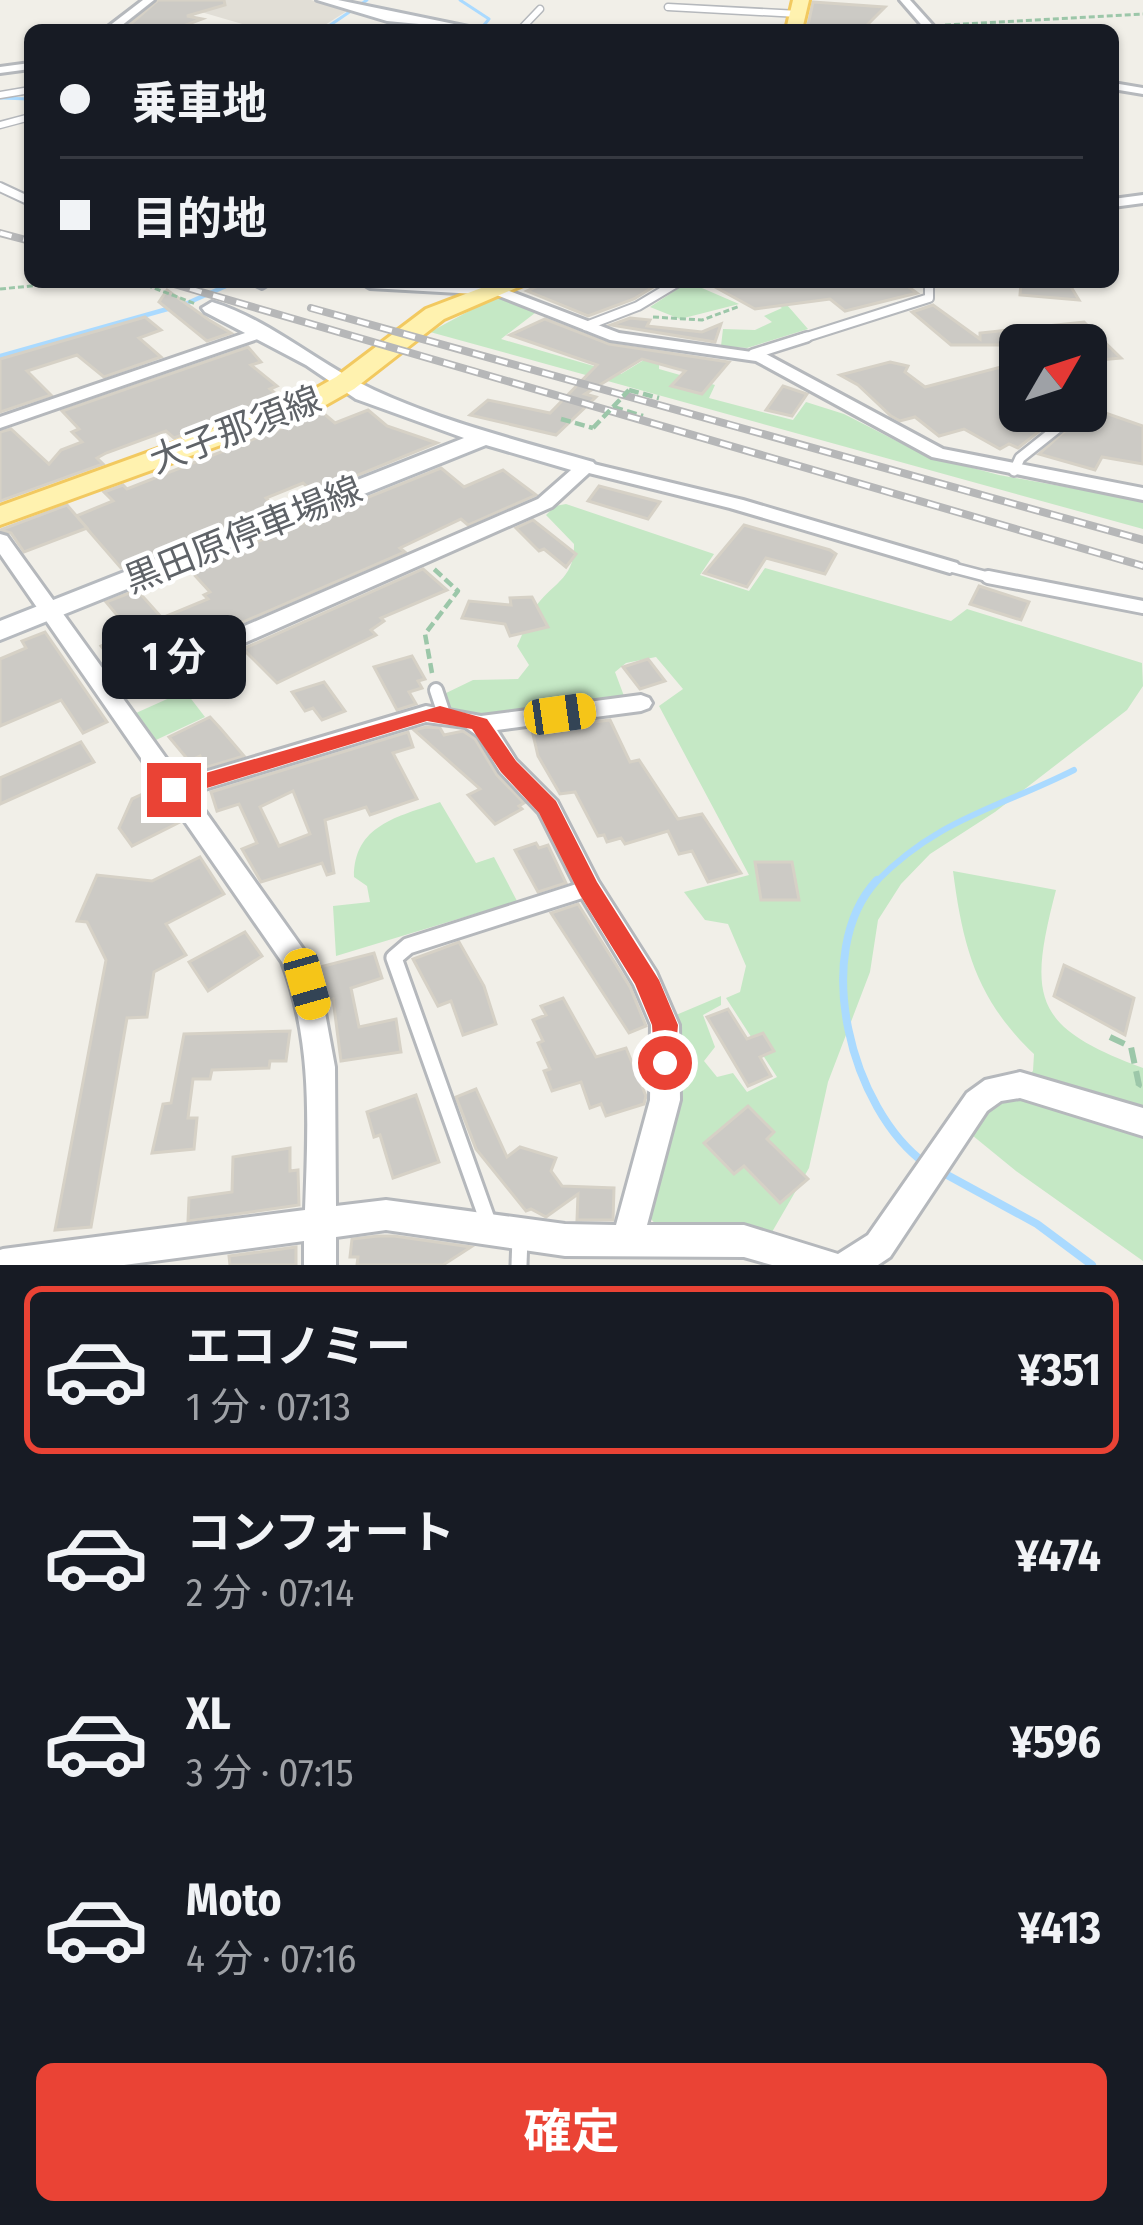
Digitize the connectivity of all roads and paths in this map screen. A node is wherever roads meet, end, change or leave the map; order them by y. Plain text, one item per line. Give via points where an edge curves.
1 (149, 0) edge
2 (905, 0) edge
3 (335, 1) edge
4 (668, 7) dead end
5 (540, 9) dead end
6 (1143, 14) edge
7 (798, 15) edge
8 (117, 24) edge
9 (430, 24) edge
10 (526, 24) edge
11 (926, 24) edge
12 (990, 24) edge
13 (155, 288) edge
14 (501, 288) edge
15 (510, 288) edge
16 (667, 288) edge
17 (929, 288) edge
18 (740, 306) dead end
19 (212, 308) joint
20 (625, 311) junction
21 (586, 326) junction
22 (260, 333) junction
23 (753, 354) junction
24 (345, 383) junction
25 (659, 398) dead end
26 (614, 407) junction
27 (643, 416) dead end
28 (560, 418) dead end
29 (0, 423) edge
30 (1053, 432) edge
31 (485, 438) junction
32 (585, 467) junction
33 (1014, 471) junction
34 (1143, 494) edge
35 (0, 516) edge
36 (0, 540) edge
37 (421, 557) junction
38 (950, 567) joint
39 (1143, 607) edge
40 (50, 611) junction
41 (0, 631) edge
42 (108, 694) junction
43 (440, 702) junction
44 (641, 703) dead end
45 (479, 724) junction
46 (174, 790) junction
47 (589, 888) junction
48 (1109, 1036) dead end
49 (1131, 1118) edge
50 (320, 1222) junction
51 (510, 1242) edge
52 (627, 1242) junction
53 (3, 1265) edge
54 (320, 1265) edge
55 (827, 1265) edge
56 (850, 1265) edge

1 - 8 street
2 - 11 street
3 - 9 street
4 - 7 lane
5 - 10 lane
6 - 12 path
13 - 19 path
14 - 24 main road, 大子那須線 via 435,314
15 - 21 street
16 - 20 lane
17 - 23 lane via 922,301
18 - 20 path via 680,321
19 - 22 street
20 - 21 lane
21 - 23 street
22 - 24 street
22 - 29 street
23 - 33 street via 913,443
24 - 31 street
24 - 35 main road, 大子那須線 via 288,412
25 - 26 path, bridge via 629,390
26 - 27 path
26 - 28 path, bridge via 593,428
30 - 33 lane
31 - 32 street
31 - 40 street, 黒田原停車場線
32 - 37 street via 555,497
32 - 38 street
33 - 34 street
36 - 40 street
37 - 42 street
37 - 43 path via 458,591 425,634
38 - 39 lane
40 - 41 street, 黒田原停車場線
40 - 42 street
42 - 46 street
43 - 45 street
43 - 46 street via 427,714
44 - 45 street
45 - 47 street via 548,807
46 - 50 street via 307,984 319,1061
47 - 51 lane via 408,946 394,958
47 - 52 street via 665,1025 665,1100
48 - 49 path via 1131,1047 1136,1061
49 - 56 street via 1008,1084 977,1102 879,1246
50 - 51 street via 386,1215
50 - 53 street
50 - 54 street
51 - 52 street
52 - 55 street via 744,1241

